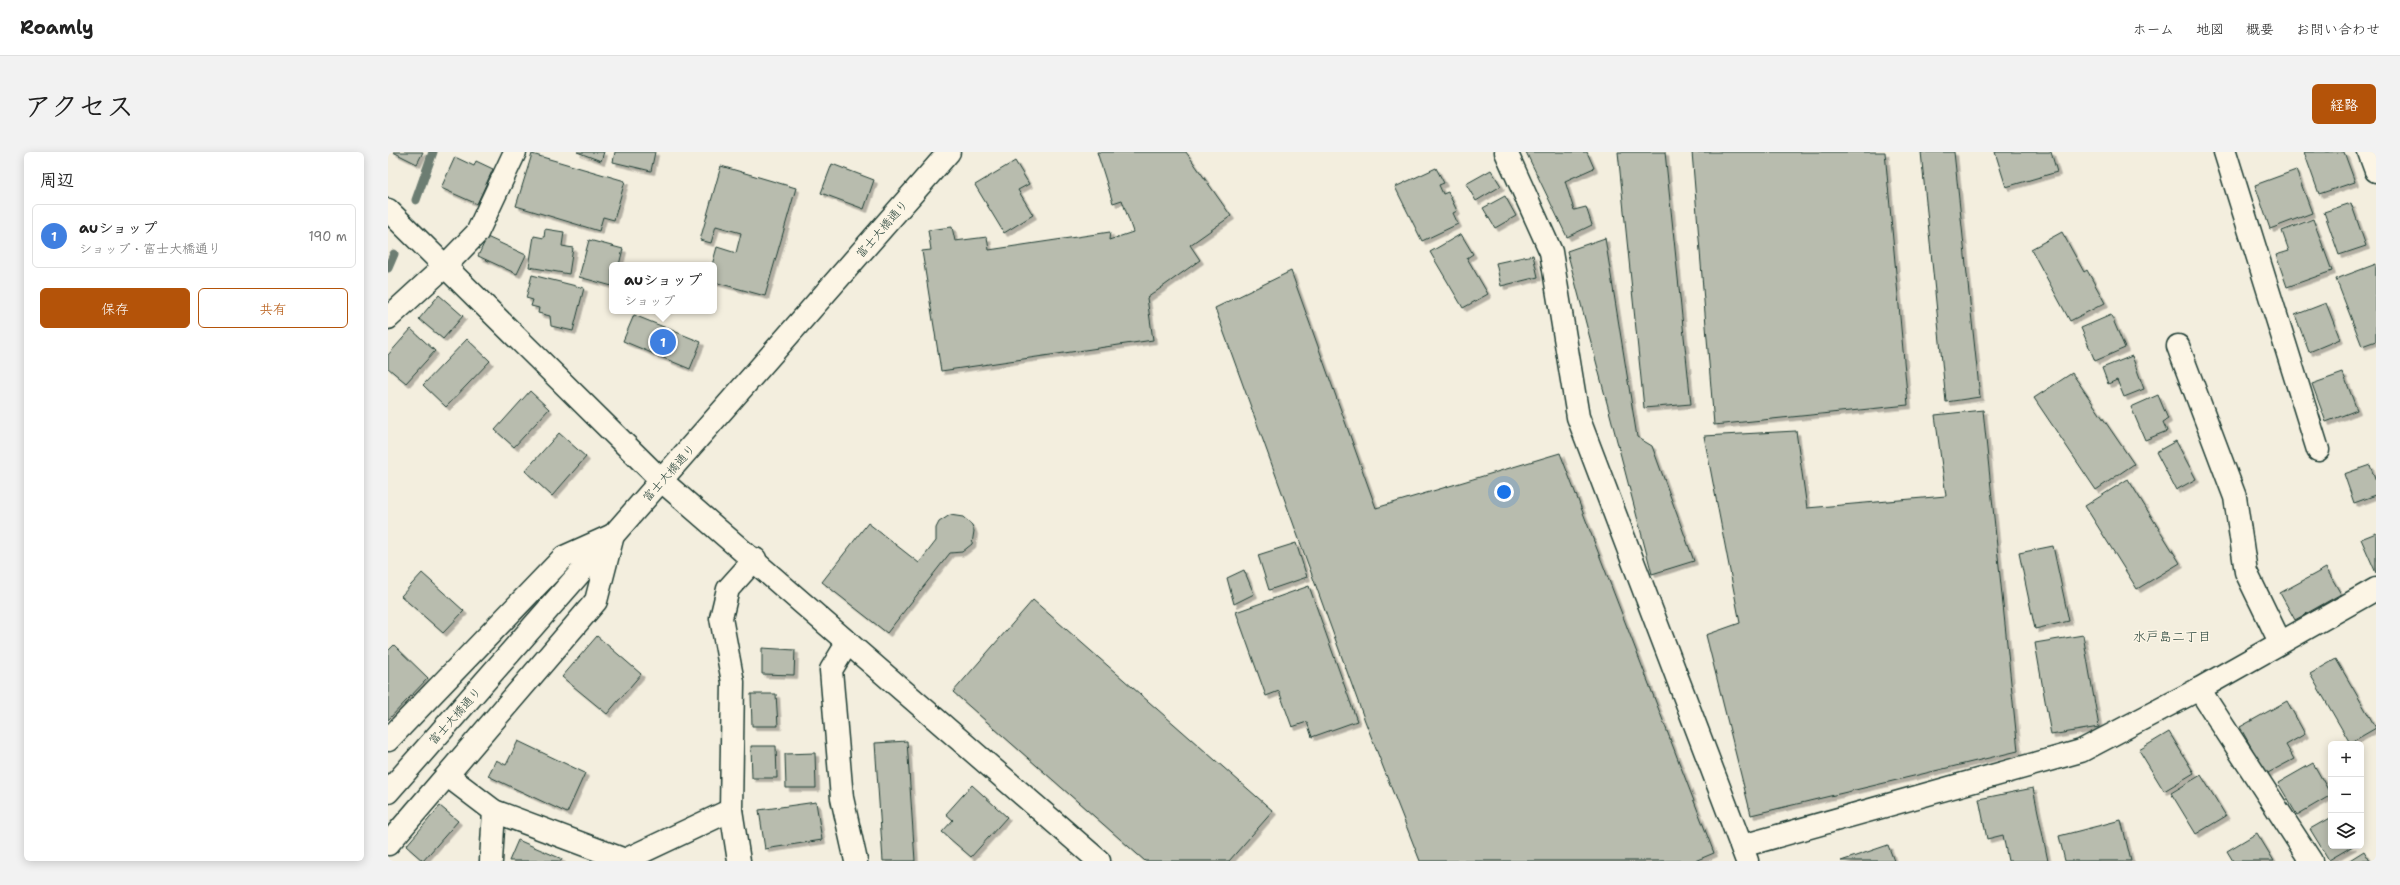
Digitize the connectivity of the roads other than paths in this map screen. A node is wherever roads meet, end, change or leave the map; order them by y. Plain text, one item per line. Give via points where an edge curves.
1 (515, 152) edge
2 (949, 152) edge
3 (1506, 152) edge
4 (2225, 152) edge
5 (2369, 152) edge
6 (2376, 171) edge
7 (388, 210) edge
8 (445, 266) junction
9 (388, 318) edge
10 (2178, 346) dead end
11 (2318, 450) dead end
12 (662, 481) junction
13 (613, 535) junction
14 (755, 559) junction
15 (2376, 589) edge
16 (848, 642) junction
17 (2280, 642) junction
18 (2199, 689) junction
19 (388, 740) edge
20 (448, 776) junction
21 (388, 792) edge
22 (731, 810) junction
23 (494, 811) junction
24 (388, 844) edge
25 (1743, 856) edge
26 (490, 861) edge
27 (739, 861) edge
28 (856, 861) edge
29 (1099, 861) edge
30 (2311, 861) edge

1 - 8 street via 477,233
2 - 12 street, 富士大橋通り
3 - 25 street via 1551,252 1578,417
4 - 11 street
5 - 6 street
7 - 8 street
8 - 9 street
8 - 12 street
10 - 17 street via 2235,497 2246,572
12 - 13 street, 富士大橋通り
12 - 14 street
13 - 19 street via 564,557
13 - 20 street via 596,601
13 - 21 street, 富士大橋通り
14 - 16 street
14 - 22 street via 728,590 721,618 733,682
15 - 17 street
16 - 28 street via 832,670 842,798
16 - 29 street
17 - 18 street
18 - 25 street via 2081,751
18 - 30 street
20 - 23 street
20 - 24 street
22 - 23 street via 625,860
22 - 27 street
23 - 26 street

